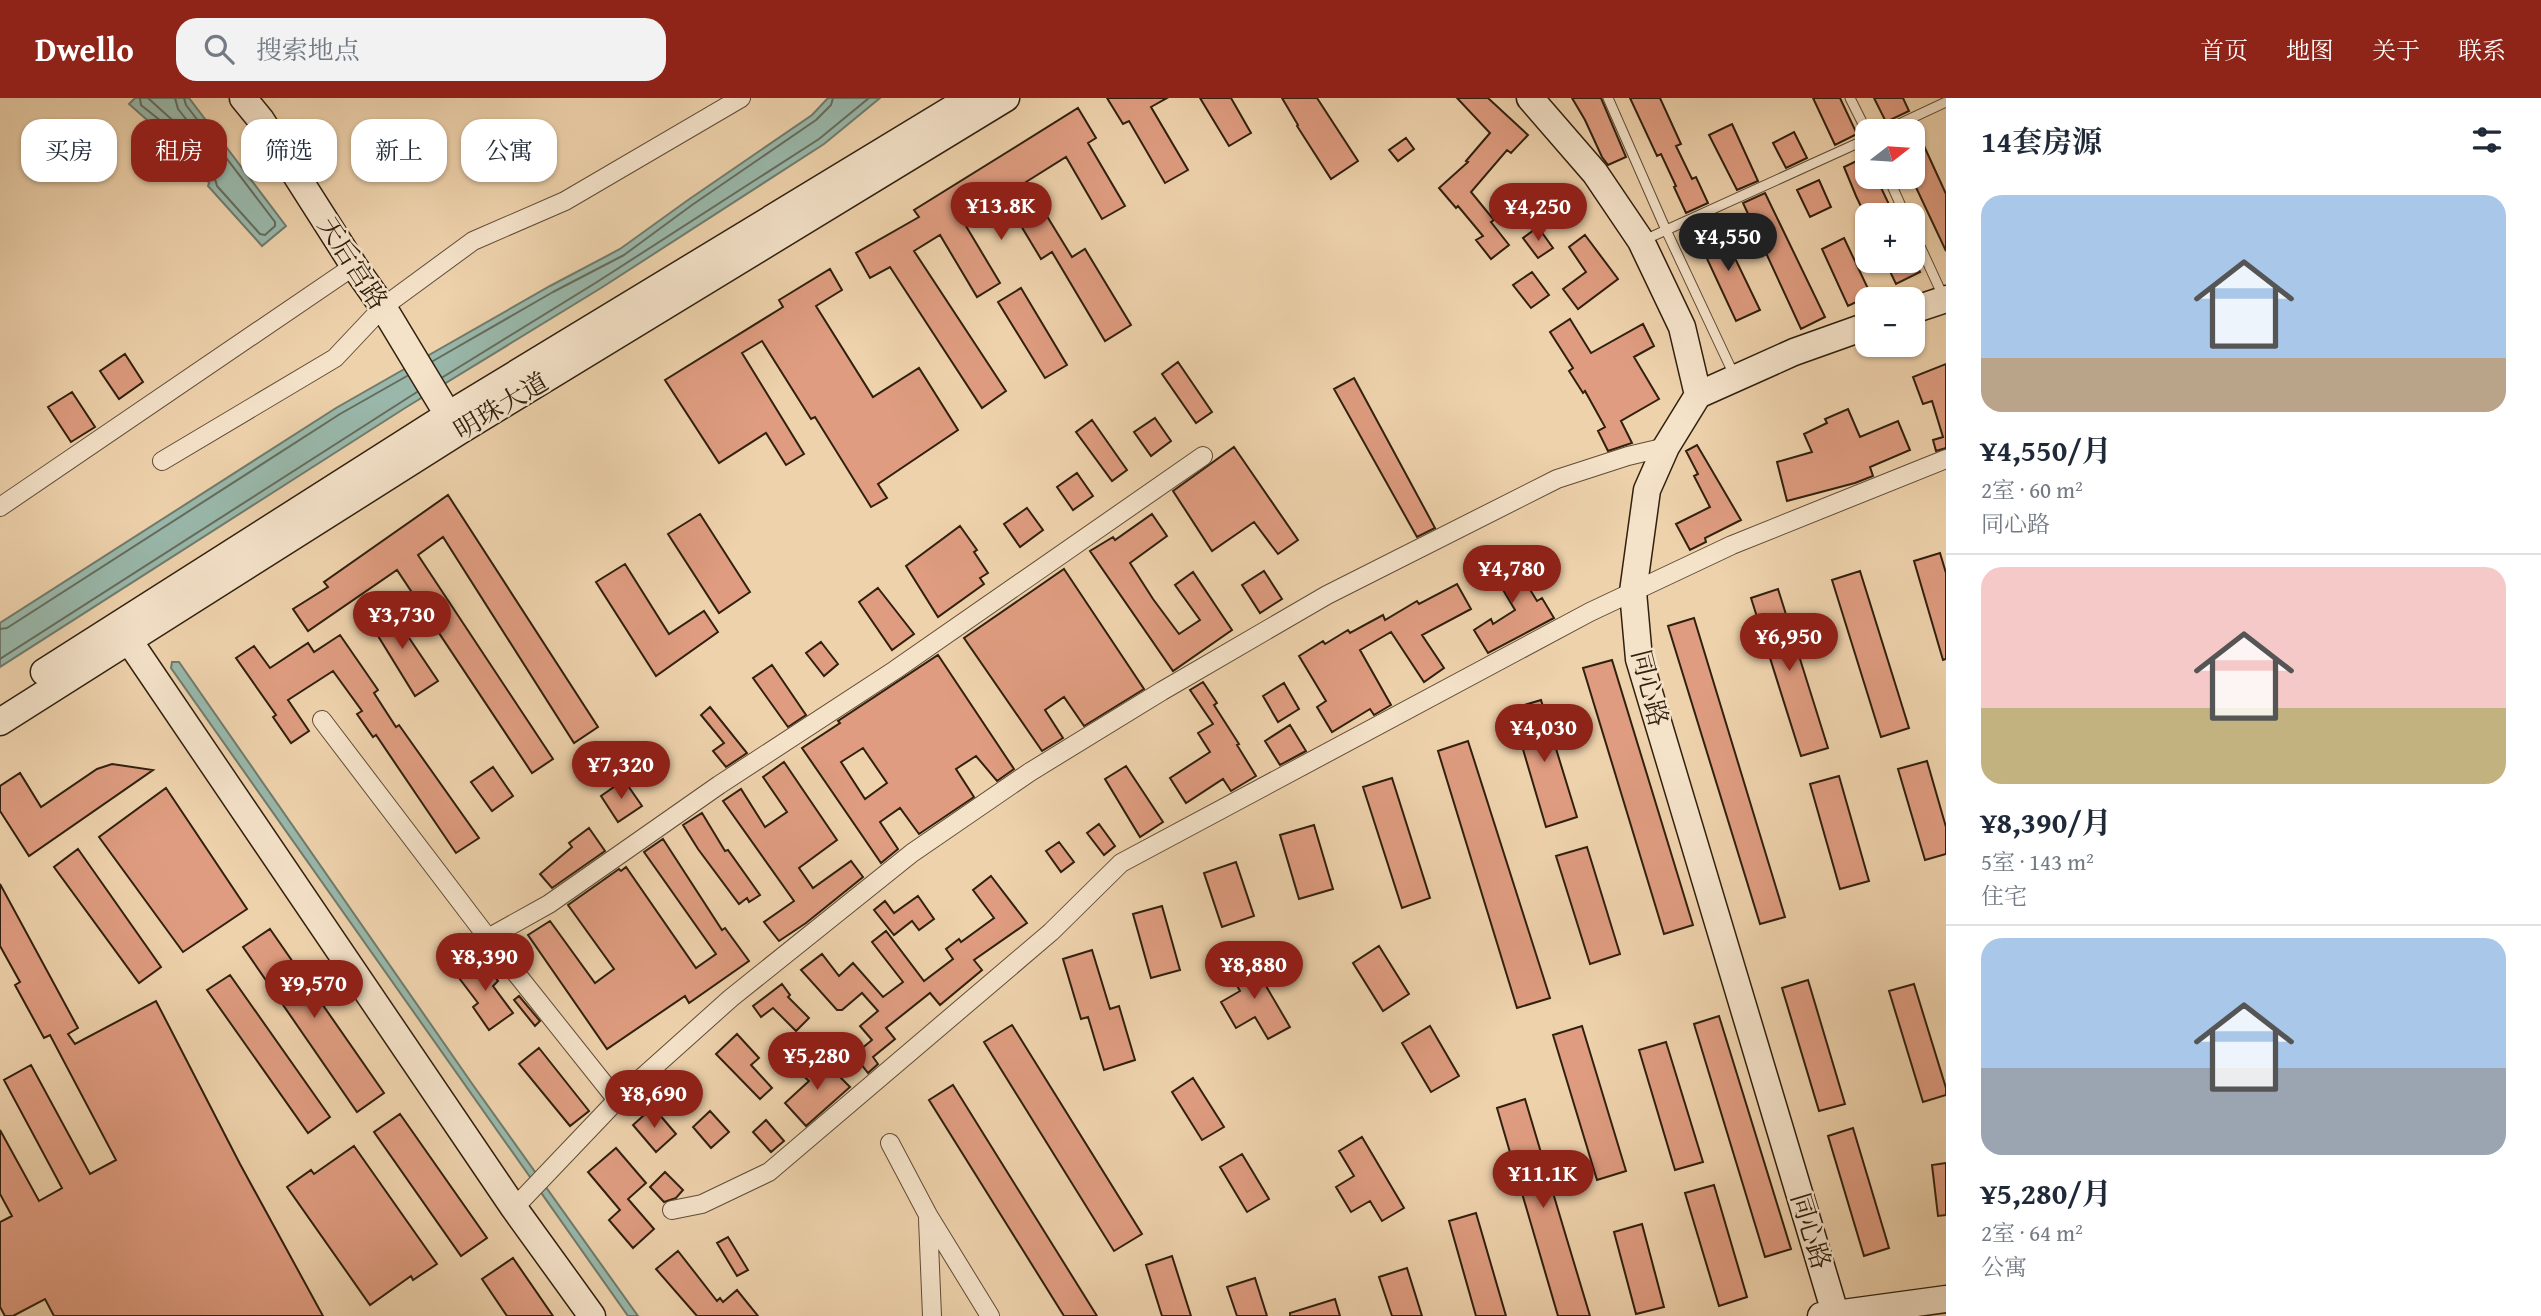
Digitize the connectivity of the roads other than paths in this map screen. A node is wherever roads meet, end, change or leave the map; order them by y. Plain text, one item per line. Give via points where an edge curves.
1 (243, 98) edge
2 (741, 98) edge
3 (970, 98) edge
4 (1006, 98) edge
5 (1530, 98) edge
6 (1608, 98) edge
7 (1850, 98) edge
8 (1946, 102) edge
9 (1860, 119) edge
10 (1910, 119) edge
11 (1855, 144) edge
12 (1666, 230) junction
13 (1641, 242) junction
14 (1925, 256) edge
15 (354, 266) junction
16 (1945, 299) edge
17 (1925, 306) edge
18 (383, 307) junction
19 (1855, 330) edge
20 (1735, 377) junction
21 (1698, 395) junction
22 (449, 416) junction
23 (1666, 447) junction
24 (1203, 456) dead end
25 (1946, 459) edge
26 (162, 461) dead end
27 (0, 507) edge
28 (1633, 592) junction
29 (123, 632) junction
30 (0, 701) edge
31 (322, 720) dead end
32 (0, 722) edge
33 (488, 937) junction
34 (617, 1100) junction
35 (890, 1143) dead end
36 (518, 1204) junction
37 (672, 1210) dead end
38 (928, 1215) junction
39 (1946, 1299) edge
40 (1831, 1315) edge
41 (592, 1316) edge
42 (932, 1316) edge
43 (990, 1316) edge

1 - 15 street, 天后宫路
2 - 18 street via 565,201 473,241
3 - 22 street, 明珠大道
4 - 22 street, 明珠大道
5 - 13 street via 1595,173
6 - 12 lane
7 - 9 lane
8 - 10 lane
11 - 12 lane
12 - 13 lane
12 - 20 lane
13 - 21 street via 1682,327
14 - 16 lane
15 - 18 street, 天后宫路
15 - 27 street
16 - 17 street
18 - 22 street, 天后宫路
18 - 26 street via 335,358
19 - 20 street
20 - 21 street
21 - 23 street, 同心路
22 - 29 street, 明珠大道
23 - 28 street, 同心路 via 1647,489
23 - 34 street via 1557,479 1327,595 1041,765 912,853 731,998
24 - 33 street via 549,904
25 - 28 street via 1732,545
28 - 37 street via 1121,863 1051,932 769,1172 702,1203
28 - 40 street, 同心路 via 1639,659
29 - 30 street, 明珠大道
29 - 32 street, 明珠大道
29 - 36 street
31 - 33 street
33 - 34 street
34 - 36 street
35 - 38 street
36 - 41 street
38 - 42 street
38 - 43 street
39 - 40 street

